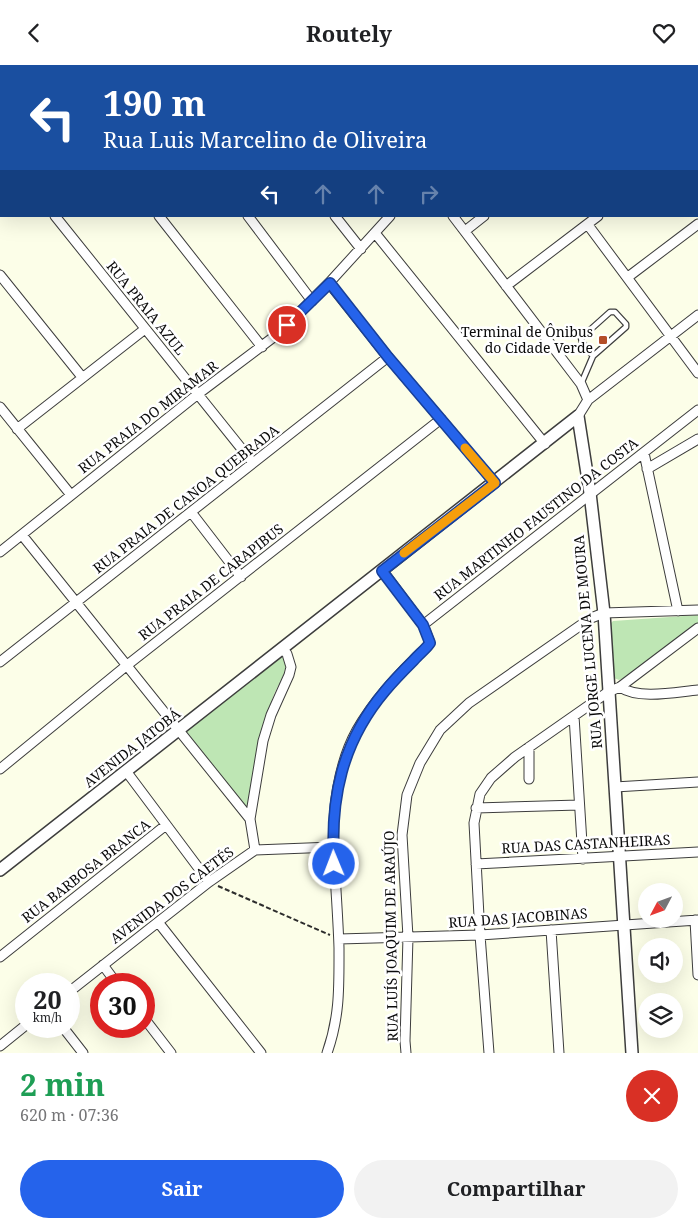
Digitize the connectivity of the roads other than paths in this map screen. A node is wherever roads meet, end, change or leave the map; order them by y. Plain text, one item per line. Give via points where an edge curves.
1 (55, 217) edge
2 (160, 217) edge
3 (249, 217) edge
4 (336, 217) edge
5 (389, 217) edge
6 (454, 217) edge
7 (483, 217) edge
8 (597, 217) edge
9 (698, 224) edge
10 (588, 225) junction
11 (465, 231) junction
12 (375, 233) junction
13 (361, 249) junction
14 (0, 275) edge
15 (628, 277) junction
16 (330, 283) junction
17 (506, 286) junction
18 (312, 301) junction
19 (698, 315) edge
20 (145, 329) junction
21 (670, 337) junction
22 (262, 347) junction
23 (593, 356) junction
24 (388, 357) junction
25 (698, 373) edge
26 (82, 377) junction
27 (581, 384) junction
28 (198, 395) junction
29 (588, 400) junction
30 (0, 407) edge
31 (697, 414) edge
32 (578, 416) junction
33 (441, 419) junction
34 (17, 429) junction
35 (698, 439) edge
36 (545, 444) junction
37 (644, 453) junction
38 (253, 463) junction
39 (648, 469) junction
40 (495, 483) junction
41 (590, 493) junction
42 (70, 495) junction
43 (191, 512) junction
44 (22, 535) junction
45 (0, 552) edge
46 (382, 571) junction
47 (241, 577) junction
48 (76, 602) junction
49 (678, 611) junction
50 (698, 611) edge
51 (604, 613) junction
52 (423, 625) junction
53 (698, 629) edge
54 (282, 648) junction
55 (0, 662) edge
56 (126, 666) junction
57 (620, 687) junction
58 (698, 690) edge
59 (608, 693) junction
60 (574, 716) junction
61 (179, 730) junction
62 (529, 747) junction
63 (0, 769) edge
64 (126, 771) junction
65 (529, 779) dead end
66 (698, 782) edge
67 (615, 787) junction
68 (579, 805) junction
69 (476, 808) junction
70 (250, 819) junction
71 (166, 825) junction
72 (333, 847) junction
73 (255, 850) junction
74 (698, 852) edge
75 (620, 857) junction
76 (583, 859) junction
77 (476, 864) junction
78 (0, 871) edge
79 (209, 882) junction
80 (697, 920) edge
81 (158, 922) junction
82 (624, 924) junction
83 (551, 930) junction
84 (480, 935) junction
85 (408, 937) junction
86 (339, 939) junction
87 (0, 957) edge
88 (103, 965) junction
89 (109, 973) edge
90 (698, 975) edge
91 (80, 983) edge
92 (155, 1032) edge
93 (15, 1034) edge
94 (71, 1038) edge
95 (405, 1041) junction
96 (0, 1046) edge
97 (83, 1053) edge
98 (171, 1053) edge
99 (261, 1053) edge
100 (327, 1053) edge
101 (401, 1053) edge
102 (406, 1053) edge
103 (489, 1053) edge
104 (559, 1053) edge
105 (632, 1053) edge

1 - 20 street, RUA PRAIA AZUL
2 - 22 street
3 - 18 street
4 - 13 street
5 - 12 street, RUA PRAIA DO MIRAMAR
6 - 11 street
7 - 11 street
8 - 10 street
9 - 15 street
10 - 15 street
10 - 17 street
11 - 17 street
12 - 13 street, RUA PRAIA DO MIRAMAR
12 - 36 street
13 - 16 street, RUA PRAIA DO MIRAMAR
14 - 26 street
15 - 21 street
16 - 18 street, RUA PRAIA DO MIRAMAR
16 - 24 street
17 - 27 street
18 - 22 street, RUA PRAIA DO MIRAMAR
19 - 21 street
20 - 26 street
20 - 28 street, RUA PRAIA AZUL
21 - 25 street
21 - 29 street
22 - 28 street, RUA PRAIA DO MIRAMAR
23 - 23 lane via 581,338 610,312 615,312 626,327
23 - 27 lane
24 - 33 street
24 - 38 street, RUA PRAIA DE CANOA QUEBRADA
26 - 34 street
27 - 29 street
28 - 38 street, RUA PRAIA AZUL
28 - 42 street, RUA PRAIA DO MIRAMAR
29 - 32 street
30 - 34 street
31 - 37 street, RUA MARTINHO FAUSTINO DA COSTA
32 - 36 street, AVENIDA JATOBÁ
32 - 41 street, RUA JORGE LUCENA DE MOURA
33 - 40 street
33 - 47 street, RUA PRAIA DE CARAPIBUS
34 - 42 street
35 - 39 street
36 - 40 street, AVENIDA JATOBÁ
37 - 39 street
37 - 41 street, RUA MARTINHO FAUSTINO DA COSTA
38 - 43 street, RUA PRAIA DE CANOA QUEBRADA
39 - 49 street
40 - 46 street, AVENIDA JATOBÁ
41 - 51 street, RUA JORGE LUCENA DE MOURA
41 - 52 street, RUA MARTINHO FAUSTINO DA COSTA
42 - 44 street, RUA PRAIA DO MIRAMAR
43 - 47 street
43 - 48 street, RUA PRAIA DE CANOA QUEBRADA
44 - 45 street, RUA PRAIA DO MIRAMAR
44 - 48 street
46 - 52 street
46 - 54 street, AVENIDA JATOBÁ
47 - 56 street, RUA PRAIA DE CARAPIBUS
48 - 55 street, RUA PRAIA DE CANOA QUEBRADA
48 - 56 street
49 - 50 street
49 - 51 street
51 - 59 street, RUA JORGE LUCENA DE MOURA
51 - 85 street, RUA LUÍS JOAQUIM DE ARAÚJO via 582,623 469,703 440,730 420,763 407,795 402,835
52 - 72 street via 430,643 386,689 356,731 343,767 335,804
53 - 57 street
54 - 61 street, AVENIDA JATOBÁ
54 - 70 street via 291,667 263,741
56 - 61 street
56 - 63 street, RUA PRAIA DE CARAPIBUS
57 - 58 street via 643,694
57 - 59 street
59 - 60 street
59 - 67 street, RUA JORGE LUCENA DE MOURA
60 - 62 street
60 - 68 street
61 - 64 street, AVENIDA JATOBÁ
61 - 70 street
62 - 65 street
62 - 69 street via 491,778 480,794
64 - 71 street
64 - 78 street, AVENIDA JATOBÁ
66 - 67 street
67 - 75 street, RUA JORGE LUCENA DE MOURA
68 - 69 street
68 - 76 street
69 - 77 street
70 - 73 street
71 - 79 street
71 - 87 street, RUA BARBOSA BRANCA
72 - 73 street, AVENIDA DOS CAETÉS
72 - 86 street
73 - 79 street, AVENIDA DOS CAETÉS
74 - 75 street, RUA DAS CASTANHEIRAS
75 - 76 street, RUA DAS CASTANHEIRAS
75 - 82 street, RUA JORGE LUCENA DE MOURA
76 - 77 street, RUA DAS CASTANHEIRAS
77 - 84 street
79 - 81 street, AVENIDA DOS CAETÉS
80 - 82 street, RUA DAS JACOBINAS
80 - 90 street
81 - 88 street, AVENIDA DOS CAETÉS
81 - 99 street
82 - 83 street, RUA DAS JACOBINAS
82 - 105 street, RUA JORGE LUCENA DE MOURA
83 - 84 street, RUA DAS JACOBINAS
83 - 104 street
84 - 85 street, RUA DAS JACOBINAS
84 - 103 street
85 - 86 street, RUA DAS JACOBINAS
85 - 95 street, RUA LUÍS JOAQUIM DE ARAÚJO
86 - 100 street via 339,995 335,1030
88 - 89 street
88 - 91 street, AVENIDA DOS CAETÉS
92 - 98 street
93 - 96 street
94 - 97 street
95 - 101 street
95 - 102 street, RUA LUÍS JOAQUIM DE ARAÚJO

